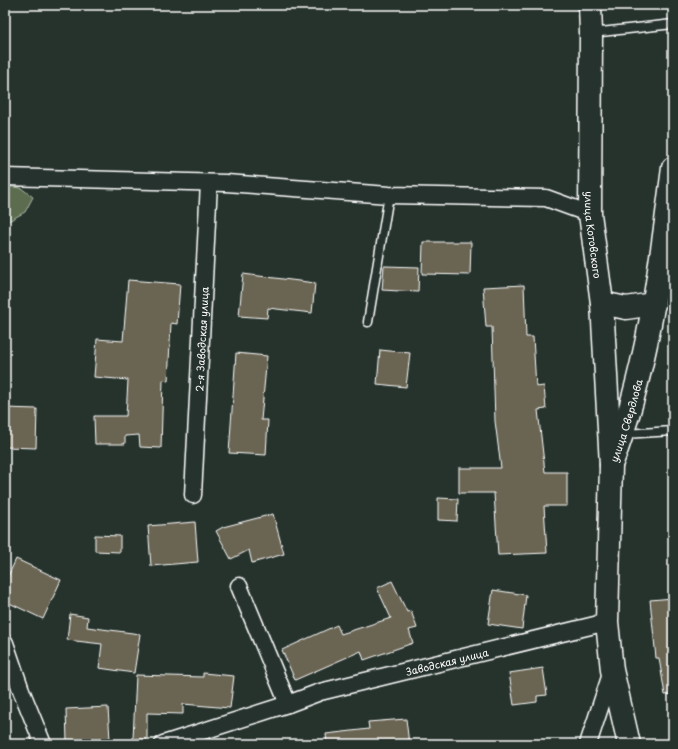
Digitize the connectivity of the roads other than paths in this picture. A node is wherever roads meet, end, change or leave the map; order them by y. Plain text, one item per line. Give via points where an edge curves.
1 (590, 5) edge
2 (673, 24) edge
3 (591, 33) junction
4 (673, 168) edge
5 (5, 177) edge
6 (209, 183) junction
7 (389, 195) junction
8 (590, 214) junction
9 (602, 303) junction
10 (654, 304) junction
11 (368, 322) dead end
12 (673, 431) edge
13 (623, 434) junction
14 (611, 465) junction
15 (193, 495) dead end
16 (239, 586) dead end
17 (607, 622) junction
18 (5, 643) edge
19 (612, 670) junction
20 (288, 704) junction
21 (43, 744) edge
22 (163, 744) edge
23 (588, 744) edge
24 (629, 744) edge

1 - 3 main road, улица Котовского
2 - 3 lane
3 - 8 main road, улица Котовского
4 - 10 main road, улица Свердлова
5 - 6 street
6 - 7 street
6 - 15 street, 2-я Заводская улица
7 - 8 street via 546,198
7 - 11 lane
8 - 9 main road, улица Котовского
9 - 10 main road via 626,308
9 - 14 main road, улица Котовского
10 - 13 main road, улица Свердлова
12 - 13 lane
13 - 14 main road, улица Свердлова
14 - 17 main road, улица Свердлова
16 - 20 street
17 - 19 main road, улица Свердлова
17 - 20 street, Заводская улица via 320,692
18 - 21 street
19 - 23 street
19 - 24 main road, улица Свердлова
20 - 22 street, Заводская улица

